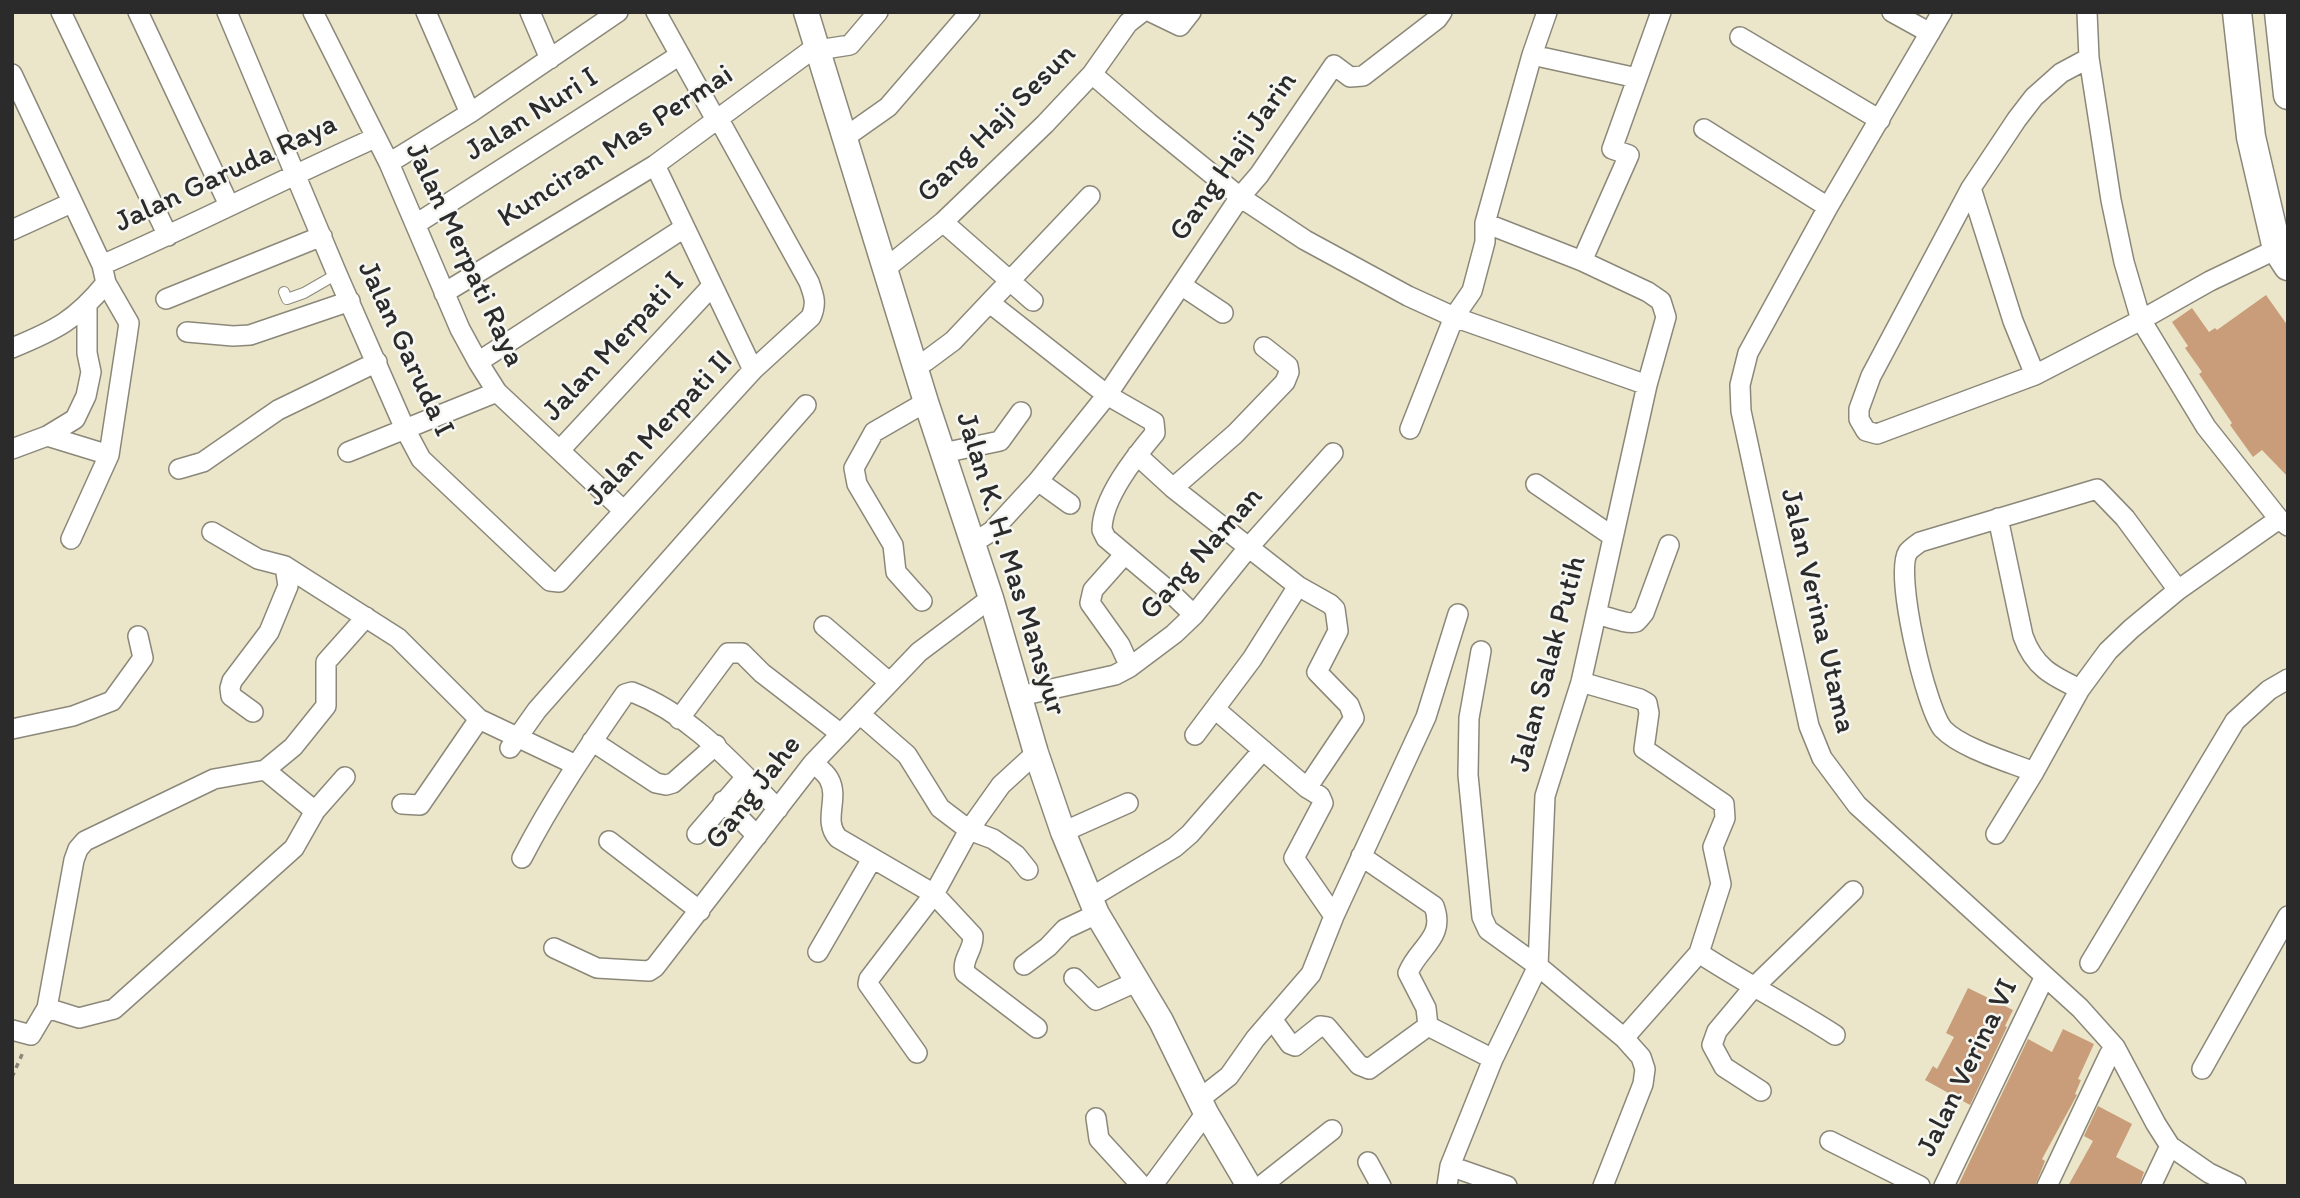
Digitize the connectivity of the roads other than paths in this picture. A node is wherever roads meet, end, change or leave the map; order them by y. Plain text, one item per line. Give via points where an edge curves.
1 (61, 12) edge
2 (138, 12) edge
3 (227, 12) edge
4 (313, 12) edge
5 (426, 12) edge
6 (530, 12) edge
7 (618, 12) edge
8 (656, 12) edge
9 (878, 12) edge
10 (970, 12) edge
11 (1142, 12) edge
12 (1151, 12) edge
13 (1191, 12) edge
14 (1547, 12) edge
15 (1661, 12) edge
16 (1892, 12) edge
17 (1942, 12) edge
18 (2087, 12) edge
19 (2237, 12) edge
20 (2279, 12) edge
21 (1435, 14) edge
22 (811, 16) edge
23 (1930, 33) junction
24 (1740, 37) dead end
25 (817, 48) junction
26 (680, 55) junction
27 (1532, 55) junction
28 (2089, 58) junction
29 (550, 59) junction
30 (1092, 74) junction
31 (12, 75) edge
32 (1637, 78) junction
33 (2288, 95) edge
34 (18, 104) edge
35 (470, 113) junction
36 (716, 120) junction
37 (1880, 120) junction
38 (1704, 130) dead end
39 (375, 138) junction
40 (844, 138) junction
41 (388, 163) junction
42 (655, 165) junction
43 (295, 173) junction
44 (1971, 188) junction
45 (1090, 196) dead end
46 (1241, 197) junction
47 (71, 203) junction
48 (229, 205) junction
49 (1828, 207) junction
50 (943, 222) junction
51 (1485, 223) junction
52 (416, 224) junction
53 (684, 228) junction
54 (12, 230) edge
55 (168, 236) junction
56 (321, 236) junction
57 (2282, 258) edge
58 (1582, 261) junction
59 (885, 269) junction
60 (104, 274) junction
61 (337, 274) junction
62 (1010, 282) junction
63 (1181, 285) junction
64 (712, 286) junction
65 (284, 292) dead end
66 (444, 293) junction
67 (166, 299) dead end
68 (349, 300) junction
69 (1033, 301) dead end
70 (990, 303) junction
71 (87, 307) junction
72 (1223, 313) dead end
73 (1454, 317) junction
74 (2141, 320) junction
75 (187, 332) dead end
76 (1264, 347) dead end
77 (12, 348) edge
78 (377, 362) junction
79 (478, 362) junction
80 (915, 366) junction
81 (753, 370) junction
82 (2035, 375) junction
83 (1647, 385) junction
84 (497, 392) junction
85 (1107, 395) junction
86 (926, 402) junction
87 (806, 405) dead end
88 (1021, 412) dead end
89 (405, 429) junction
90 (1409, 429) dead end
91 (47, 436) junction
92 (12, 449) edge
93 (560, 450) junction
94 (348, 452) dead end
95 (943, 453) junction
96 (1332, 453) dead end
97 (109, 455) junction
98 (1137, 455) junction
99 (179, 469) dead end
100 (1038, 481) junction
101 (1536, 484) dead end
102 (1173, 488) junction
103 (1070, 504) dead end
104 (624, 511) junction
105 (1998, 518) junction
106 (2283, 522) edge
107 (212, 532) dead end
108 (1612, 536) junction
109 (71, 539) dead end
110 (973, 543) junction
111 (1669, 545) dead end
112 (1248, 548) junction
113 (1125, 554) junction
114 (285, 566) junction
115 (555, 582) joint
116 (1298, 586) junction
117 (2178, 590) junction
118 (991, 598) junction
119 (922, 601) dead end
120 (1458, 614) dead end
121 (1596, 614) junction
122 (1194, 615) junction
123 (366, 617) junction
124 (824, 626) dead end
125 (138, 636) dead end
126 (1481, 651) dead end
127 (1130, 667) junction
128 (2288, 679) edge
129 (889, 682) junction
130 (1581, 682) junction
131 (2080, 689) junction
132 (1020, 696) junction
133 (1215, 709) junction
134 (253, 712) dead end
135 (861, 715) junction
136 (479, 719) junction
137 (680, 719) junction
138 (12, 729) edge
139 (841, 734) junction
140 (1195, 735) dead end
141 (592, 741) junction
142 (514, 742) junction
143 (716, 745) junction
144 (1263, 750) junction
145 (1036, 753) junction
146 (813, 763) junction
147 (576, 765) junction
148 (265, 770) junction
149 (2034, 772) junction
150 (345, 777) dead end
151 (746, 777) junction
152 (1307, 788) junction
153 (723, 801) junction
154 (1128, 803) dead end
155 (402, 804) dead end
156 (778, 809) junction
157 (315, 811) junction
158 (969, 830) junction
159 (1063, 832) junction
160 (697, 834) dead end
161 (1996, 834) dead end
162 (757, 836) junction
163 (609, 841) dead end
164 (1361, 856) junction
165 (522, 858) dead end
166 (872, 859) junction
167 (1028, 870) dead end
168 (1853, 891) dead end
169 (934, 894) junction
170 (1094, 906) junction
171 (700, 911) junction
172 (1334, 916) junction
173 (2288, 916) edge
174 (554, 948) dead end
175 (818, 952) dead end
176 (1699, 953) junction
177 (2090, 963) dead end
178 (1024, 965) dead end
179 (1538, 966) junction
180 (2045, 976) junction
181 (1074, 978) dead end
182 (1138, 981) junction
183 (1754, 988) junction
184 (47, 1008) junction
185 (1272, 1019) junction
186 (1428, 1026) junction
187 (1037, 1028) dead end
188 (22, 1033) edge
189 (1835, 1035) dead end
190 (1624, 1038) junction
191 (2115, 1047) junction
192 (917, 1052) dead end
193 (1493, 1059) junction
194 (2202, 1069) dead end
195 (1762, 1091) dead end
196 (1204, 1105) junction
197 (1096, 1118) dead end
198 (1332, 1130) dead end
199 (1830, 1141) dead end
200 (2170, 1146) junction
201 (1368, 1162) dead end
202 (1450, 1166) junction
203 (1142, 1186) edge
204 (1152, 1186) edge
205 (1249, 1186) edge
206 (1261, 1186) edge
207 (1381, 1186) edge
208 (1447, 1186) edge
209 (1507, 1186) edge
210 (1603, 1186) edge
211 (1920, 1186) edge
212 (1944, 1186) edge
213 (2047, 1186) edge
214 (2151, 1186) edge
215 (2236, 1186) edge

1 - 55 street
2 - 48 street
3 - 43 street, Jalan Garuda I
4 - 39 street, Jalan Merpati Raya
5 - 35 street
6 - 29 street
7 - 29 street
8 - 26 street
9 - 25 street via 850,45
10 - 40 street via 888,107
11 - 30 street, Gang Haji Sesun via 1128,23
12 - 13 street via 1180,26
14 - 27 street
15 - 32 street
16 - 23 street
17 - 23 street, Jalan Verina Utama
18 - 28 street
19 - 57 main road via 2251,137
20 - 33 main road
21 - 46 street, Gang Haji Jarin via 1363,76 1350,76 1334,65
22 - 25 street, Jalan K. H. Mas Mansyur
23 - 37 street, Jalan Verina Utama
24 - 37 street
25 - 36 street, Kunciran Mas Permai
25 - 40 street, Jalan K. H. Mas Mansyur
26 - 36 street
26 - 52 street, Jalan Nuri I
27 - 32 street
27 - 51 street
28 - 44 street via 2061,73 2034,97
28 - 74 street via 2111,200
29 - 35 street
30 - 46 street
30 - 50 street, Gang Haji Sesun
31 - 34 street
32 - 58 street via 1612,149 1629,155
34 - 47 street
35 - 41 street
36 - 42 street, Kunciran Mas Permai
36 - 81 street, Jalan Merpati II via 815,297 811,317
37 - 49 street, Jalan Verina Utama
38 - 49 street
39 - 41 street, Jalan Merpati Raya
39 - 43 street, Jalan Garuda Raya
40 - 59 street, Jalan K. H. Mas Mansyur
41 - 52 street, Jalan Merpati Raya
42 - 53 street
42 - 66 street, Kunciran Mas Permai
43 - 48 street, Jalan Garuda Raya
43 - 56 street, Jalan Garuda I
44 - 82 street
44 - 82 street via 1871,376 1858,409 1859,419 1866,431 1877,433
45 - 62 street
46 - 63 street, Gang Haji Jarin
46 - 73 street via 1305,240
47 - 54 street
47 - 60 street
48 - 55 street, Jalan Garuda Raya
49 - 180 street, Jalan Verina Utama via 1748,353 1740,385 1741,411 1809,726 1822,758 1857,805
50 - 59 street, Gang Haji Sesun
50 - 62 street
51 - 58 street, Jalan Salak Putih
51 - 73 street via 1485,242 1472,291
52 - 66 street, Jalan Merpati Raya
53 - 64 street
53 - 79 street
55 - 60 street, Jalan Garuda Raya
56 - 61 street, Jalan Garuda I
56 - 67 street
57 - 74 street via 2210,281
58 - 83 street, Jalan Salak Putih via 1661,301 1665,326
59 - 80 street, Jalan K. H. Mas Mansyur
60 - 71 street
60 - 97 street via 129,323
61 - 65 lane via 288,299
61 - 68 street, Jalan Garuda I
62 - 69 street
62 - 70 street
63 - 72 street
63 - 85 street, Gang Haji Jarin
64 - 81 street
64 - 93 street, Jalan Merpati I
66 - 79 street, Jalan Merpati Raya
68 - 75 street via 250,335
68 - 78 street, Jalan Garuda I
70 - 80 street via 953,341
70 - 85 street
71 - 77 street via 53,331
71 - 91 street via 91,372 86,396 75,419
73 - 83 street
73 - 90 street
74 - 82 street
74 - 106 street via 2206,426
76 - 102 street via 1288,366 1285,382
78 - 89 street, Jalan Garuda I
78 - 99 street via 278,410 203,462
79 - 84 street, Jalan Merpati Raya
80 - 86 street, Jalan K. H. Mas Mansyur
81 - 104 street, Jalan Merpati II
83 - 108 street, Jalan Salak Putih
84 - 89 street
84 - 93 street, Jalan Merpati Raya
85 - 98 street via 1156,425
85 - 100 street, Gang Haji Jarin
86 - 95 street, Jalan K. H. Mas Mansyur
86 - 119 street via 874,432 854,468 857,484 892,545 896,572
87 - 142 street via 537,709
88 - 95 street via 1000,440
89 - 94 street
89 - 115 street, Jalan Garuda I via 421,458
91 - 92 street
91 - 97 street
93 - 104 street, Jalan Merpati Raya
95 - 110 street, Jalan K. H. Mas Mansyur
96 - 112 street, Gang Naman
97 - 109 street
98 - 102 street
98 - 113 street via 1102,521 1107,538
100 - 103 street
100 - 110 street, Gang Haji Jarin via 992,531
101 - 108 street
102 - 112 street
104 - 115 street, Jalan Merpati II
105 - 117 street via 2097,489 2125,518
105 - 131 street via 2029,654 2060,680
105 - 149 street via 1920,542 1908,552 1904,587 1924,687 1942,727 1958,741
106 - 117 street
107 - 114 street via 258,559
108 - 121 street, Jalan Salak Putih
110 - 118 street, Jalan K. H. Mas Mansyur
111 - 121 street via 1644,613 1636,622
112 - 116 street
112 - 122 street, Gang Naman
113 - 122 street
113 - 127 street via 1093,590 1090,603
114 - 123 street
114 - 134 street via 288,586 269,632 230,688 232,696
116 - 133 street
116 - 152 street via 1335,609 1338,631 1317,672 1349,705 1354,718
117 - 131 street via 2108,651
118 - 129 street, Gang Jahe via 919,652
118 - 132 street, Jalan K. H. Mas Mansyur
120 - 164 street via 1426,717
121 - 130 street, Jalan Salak Putih
122 - 127 street, Gang Naman
123 - 136 street via 398,638
123 - 148 street via 326,662 326,706 293,747
124 - 129 street
125 - 138 street via 143,658 112,701 72,716
126 - 179 street via 1469,718 1468,775 1482,917 1488,930
127 - 132 street, Gang Naman via 1115,675
128 - 177 street via 2235,721
129 - 135 street, Gang Jahe
130 - 176 street via 1647,703 1644,750 1724,804 1725,818 1713,847 1721,884
130 - 179 street, Jalan Salak Putih via 1545,796
131 - 149 street
132 - 145 street, Jalan K. H. Mas Mansyur
133 - 140 street
133 - 144 street
135 - 139 street, Gang Jahe
135 - 158 street via 907,755 940,808
136 - 142 street
136 - 155 street via 420,805
137 - 139 street via 728,653 741,653
137 - 141 street via 632,692 625,694
137 - 143 street
139 - 146 street, Gang Jahe
141 - 143 street via 666,785
141 - 147 street
142 - 147 street
143 - 151 street
144 - 152 street
144 - 170 street via 1183,841
145 - 158 street via 1001,785
145 - 159 street, Jalan K. H. Mas Mansyur
146 - 156 street, Gang Jahe
146 - 166 street via 828,777 833,790 832,832
147 - 165 street
148 - 157 street
148 - 184 street via 214,779 85,841 74,860
149 - 161 street
150 - 157 street
151 - 153 street
151 - 156 street
152 - 172 street via 1320,796 1322,803 1294,858
153 - 160 street
153 - 162 street
154 - 159 street
156 - 162 street, Gang Jahe
157 - 184 street via 294,848 114,1009 79,1018
158 - 167 street via 993,839
158 - 169 street
159 - 170 street, Jalan K. H. Mas Mansyur
162 - 171 street, Gang Jahe
163 - 171 street
164 - 172 street
164 - 186 street via 1434,906 1439,919 1435,934 1408,974 1426,1008
166 - 169 street
166 - 175 street
168 - 183 street
169 - 187 street via 973,936 965,973
169 - 192 street via 868,984
170 - 178 street
170 - 182 street, Jalan K. H. Mas Mansyur
171 - 174 street, Gang Jahe via 649,971 597,968
172 - 185 street via 1311,974
173 - 194 street
176 - 183 street
176 - 190 street
179 - 190 street
179 - 193 street
180 - 191 street, Jalan Verina Utama
180 - 212 street, Jalan Verina VI
181 - 182 street via 1096,1000
182 - 196 street, Jalan K. H. Mas Mansyur
183 - 189 street
183 - 195 street via 1717,1031 1712,1045 1724,1067
184 - 188 street
185 - 186 street via 1294,1046 1320,1026 1327,1027 1359,1065 1369,1069
185 - 196 street
186 - 193 street
190 - 210 street via 1641,1057 1643,1084
191 - 200 street, Jalan Verina Utama
191 - 213 street
193 - 202 street
196 - 204 street
196 - 205 street, Jalan K. H. Mas Mansyur
197 - 203 street via 1099,1139
198 - 206 street
199 - 211 street
200 - 214 street
200 - 215 street, Jalan Verina Utama
201 - 207 street
202 - 208 street
202 - 209 street

